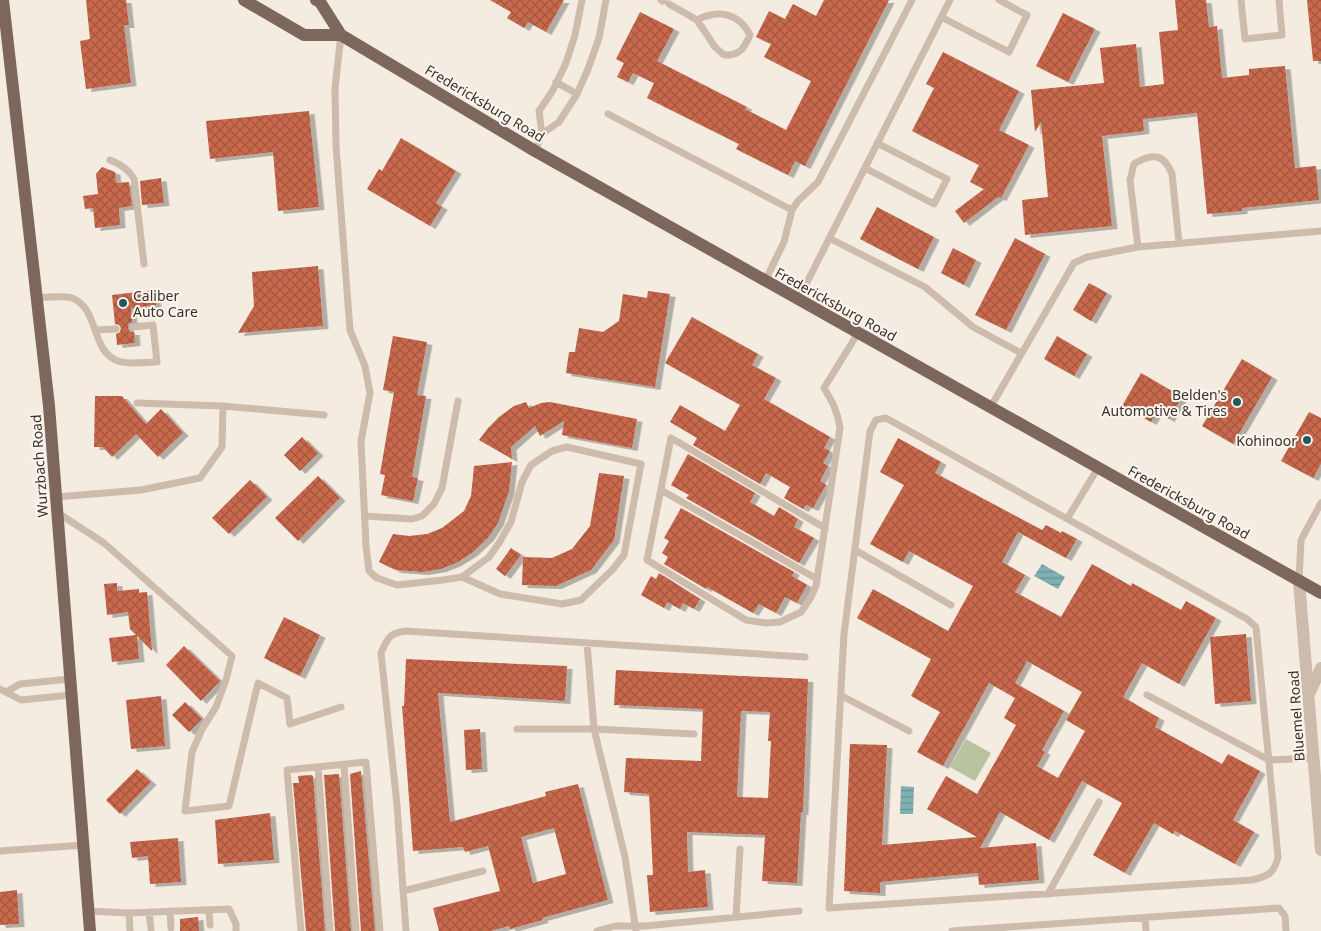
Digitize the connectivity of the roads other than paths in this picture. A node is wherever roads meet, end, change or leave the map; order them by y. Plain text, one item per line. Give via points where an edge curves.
1 (3, 0) edge
2 (244, 0) edge
3 (316, 0) edge
4 (582, 0) edge
5 (606, 0) edge
6 (912, 0) edge
7 (950, 0) edge
8 (999, 0) edge
9 (1241, 0) edge
10 (1279, 0) edge
11 (664, 2) edge
12 (941, 18) junction
13 (697, 20) junction
14 (341, 35) junction
15 (556, 82) junction
16 (576, 94) junction
17 (608, 114) dead end
18 (542, 134) junction
19 (877, 143) junction
20 (535, 151) junction
21 (110, 160) dead end
22 (865, 168) junction
23 (792, 210) junction
24 (1321, 231) edge
25 (829, 238) junction
26 (1179, 243) junction
27 (1138, 248) junction
28 (144, 264) dead end
29 (766, 282) junction
30 (37, 298) junction
31 (798, 300) junction
32 (133, 327) dead end
33 (116, 329) dead end
34 (95, 330) junction
35 (858, 333) junction
36 (1021, 353) junction
37 (458, 401) dead end
38 (137, 403) dead end
39 (223, 406) junction
40 (990, 408) junction
41 (324, 415) dead end
42 (1098, 468) junction
43 (661, 490) junction
44 (56, 497) junction
45 (1321, 503) edge
46 (58, 512) junction
47 (365, 516) junction
48 (1067, 519) junction
49 (825, 528) junction
50 (855, 550) junction
51 (462, 576) junction
52 (817, 579) junction
53 (1299, 581) junction
54 (1321, 593) edge
55 (950, 604) dead end
56 (587, 643) junction
57 (805, 657) dead end
58 (1321, 668) edge
59 (70, 679) junction
60 (3, 691) edge
61 (1310, 694) junction
62 (71, 695) junction
63 (1147, 695) dead end
64 (842, 696) junction
65 (341, 707) dead end
66 (517, 729) dead end
67 (594, 729) junction
68 (909, 730) dead end
69 (694, 734) dead end
70 (1314, 758) junction
71 (1269, 760) junction
72 (344, 765) junction
73 (318, 767) junction
74 (1099, 802) dead end
75 (84, 845) junction
76 (740, 849) dead end
77 (1321, 850) edge
78 (0, 851) edge
79 (483, 871) dead end
80 (404, 891) junction
81 (1048, 894) junction
82 (209, 910) junction
83 (89, 911) junction
84 (799, 911) dead end
85 (150, 912) junction
86 (170, 912) junction
87 (129, 913) junction
88 (736, 917) junction
89 (1145, 918) junction
90 (210, 925) dead end
91 (172, 928) dead end
92 (636, 928) edge
93 (151, 929) dead end
94 (1000, 929) edge
95 (90, 931) edge
96 (130, 931) edge
97 (236, 931) edge
98 (300, 931) edge
99 (330, 931) edge
100 (356, 931) edge
101 (380, 931) edge
102 (406, 931) edge
103 (598, 931) edge
104 (952, 931) edge
105 (1146, 931) edge
106 (1286, 931) edge

1 - 30 main road, Wurzbach Road
2 - 14 main road via 304,35
3 - 14 main road, Fredericksburg Road
4 - 15 lane via 575,35
5 - 16 lane via 599,38
6 - 23 lane via 818,182
7 - 12 lane
8 - 12 lane via 1027,15 1009,52
9 - 10 lane via 1245,39 1282,35
11 - 13 lane
12 - 19 lane
13 - 13 lane via 724,55 739,53 750,35 740,21 720,13 711,13
14 - 20 main road, Fredericksburg Road
14 - 47 lane via 334,88 350,330 370,393 361,441
15 - 16 lane
15 - 18 lane via 539,111
16 - 18 lane via 559,122
17 - 23 lane
18 - 20 lane
19 - 22 lane
19 - 22 lane via 947,179 934,204
20 - 29 main road, Fredericksburg Road
21 - 28 lane via 132,173 134,179
22 - 25 lane
23 - 29 lane via 784,242
24 - 26 lane
25 - 31 lane
25 - 36 lane via 925,287 973,327
26 - 27 lane
26 - 27 lane via 1172,174 1168,164 1157,156 1145,157 1134,164 1130,180
27 - 36 lane via 1087,257 1074,263
29 - 31 main road, Fredericksburg Road
30 - 34 lane via 70,297 80,302
30 - 44 main road, Wurzbach Road
31 - 35 main road, Fredericksburg Road
32 - 34 lane via 153,325 157,362 120,362 106,354
33 - 34 lane
35 - 40 main road, Fredericksburg Road
35 - 49 lane via 824,388 839,417 840,428
36 - 40 lane
37 - 47 lane via 442,488 434,504 422,516 412,520
38 - 39 lane
39 - 41 lane
39 - 44 lane via 222,447 200,478 141,490
40 - 42 main road, Fredericksburg Road
42 - 48 lane
42 - 53 main road, Fredericksburg Road
43 - 49 lane via 671,438
43 - 52 lane
43 - 52 lane via 646,560 746,620 766,623 792,618 810,599
44 - 46 main road, Wurzbach Road
45 - 53 lane via 1301,540
46 - 59 main road, Wurzbach Road
46 - 65 lane via 104,542 232,656 216,707 192,752 185,811 229,806 258,683 287,698 290,724
47 - 51 lane via 369,572 377,578 397,584
48 - 50 lane via 886,418 876,420 870,431
48 - 71 lane via 1256,627
49 - 52 lane
50 - 55 lane
50 - 64 lane via 844,634
51 - 51 lane via 489,557 511,522 522,482 531,466 552,452 567,447 640,464 624,555 581,600 562,604 500,594
53 - 54 main road, Fredericksburg Road
53 - 61 street, Bluemel Road
56 - 57 lane
56 - 67 lane
56 - 80 lane via 406,631 395,632 388,638 382,653
58 - 61 street
59 - 60 lane via 20,684
59 - 62 main road, Wurzbach Road
60 - 62 lane via 21,700
61 - 70 street, Bluemel Road
62 - 75 main road, Wurzbach Road
63 - 71 lane
64 - 68 lane
64 - 81 lane via 830,908
66 - 67 lane
67 - 69 lane
67 - 92 lane via 625,857
70 - 71 lane
70 - 77 street, Bluemel Road
71 - 81 lane via 1278,857 1275,868 1266,877
72 - 73 lane
72 - 100 lane
72 - 101 lane via 366,762
73 - 98 lane via 287,770
73 - 99 lane
74 - 81 lane
75 - 78 lane
75 - 83 main road, Wurzbach Road
76 - 88 lane
79 - 80 lane
80 - 102 lane
82 - 86 lane
82 - 90 lane
82 - 97 lane via 229,909
83 - 87 lane
83 - 95 main road, Wurzbach Road
84 - 88 lane
85 - 86 lane
85 - 87 lane
85 - 93 lane
86 - 91 lane
87 - 96 lane
88 - 92 lane
89 - 94 lane
89 - 105 lane
89 - 106 lane via 1279,908 1285,916
92 - 103 lane via 615,926
94 - 104 lane

